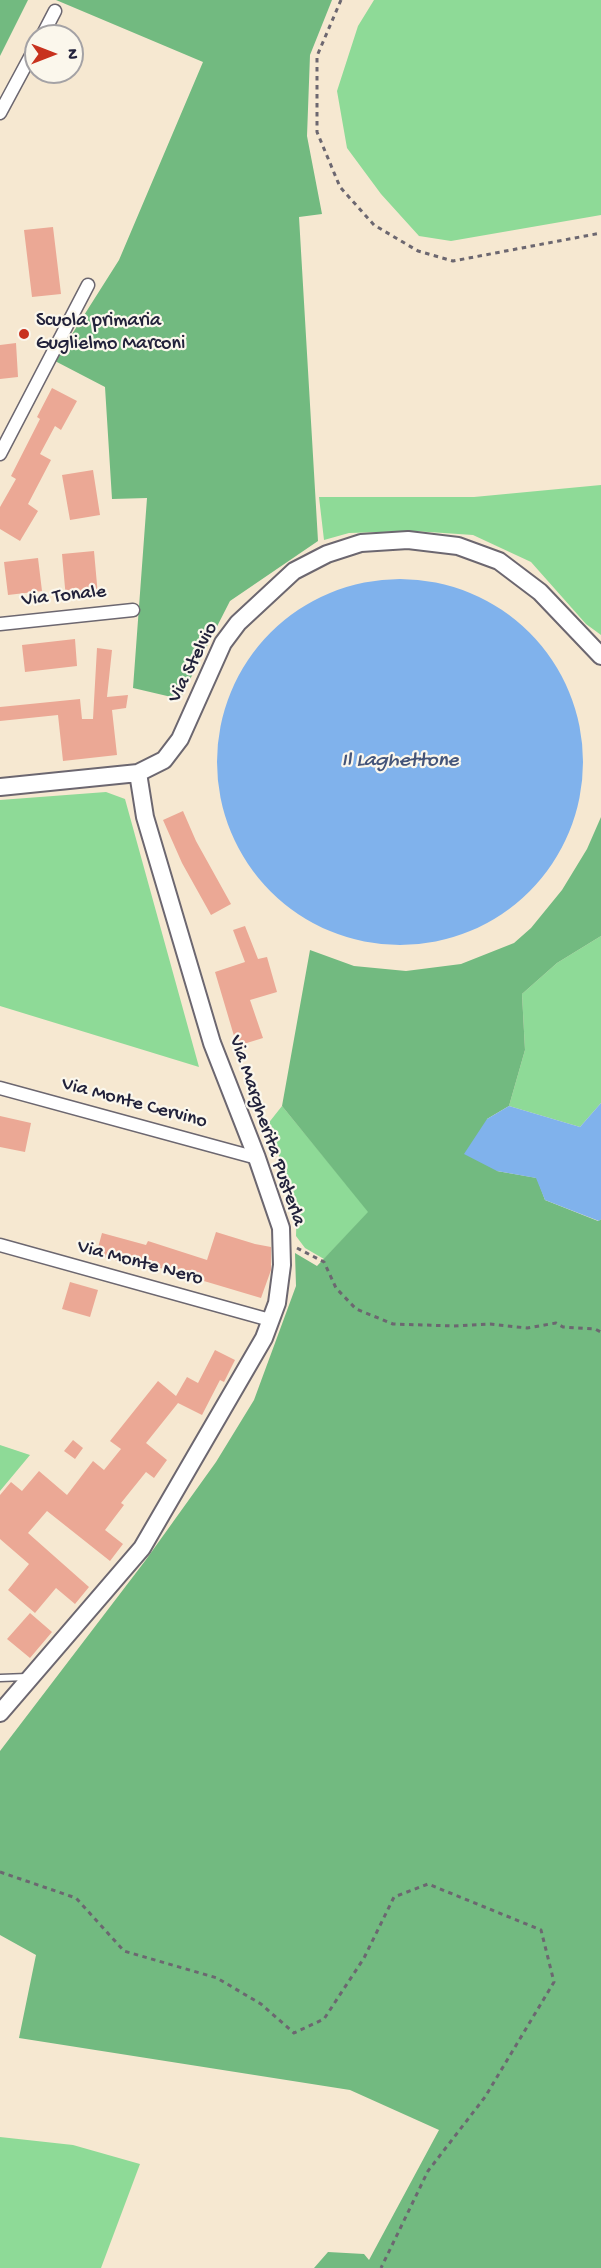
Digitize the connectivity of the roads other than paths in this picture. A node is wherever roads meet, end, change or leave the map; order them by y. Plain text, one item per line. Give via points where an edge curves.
1 (55, 11) dead end
2 (48, 24) edge
3 (24, 68) edge
4 (0, 113) edge
5 (88, 285) dead end
6 (0, 454) edge
7 (133, 610) dead end
8 (0, 624) edge
9 (601, 656) edge
10 (138, 773) junction
11 (0, 787) edge
12 (0, 1088) edge
13 (257, 1158) junction
14 (0, 1245) edge
15 (270, 1320) junction
16 (30, 1677) junction
17 (0, 1678) edge
18 (0, 1713) edge

1 - 2 street
3 - 4 street
5 - 6 street
7 - 8 street, Via Tonale
9 - 10 street, Via Stelvio via 540,592 499,561 458,546 408,540 361,543 294,571 238,623 223,643 180,739 164,760
10 - 11 street, Via Stelvio
10 - 13 street, Via Margherita Pusterla via 145,817 212,1043
12 - 13 street, Via Monte Cervino
13 - 15 street, Via Margherita Pusterla via 282,1240 277,1303
14 - 15 street, Via Monte Nero
15 - 16 street, Via Margherita Pusterla via 264,1338 142,1548
16 - 17 lane
16 - 18 street, Via Margherita Pusterla

